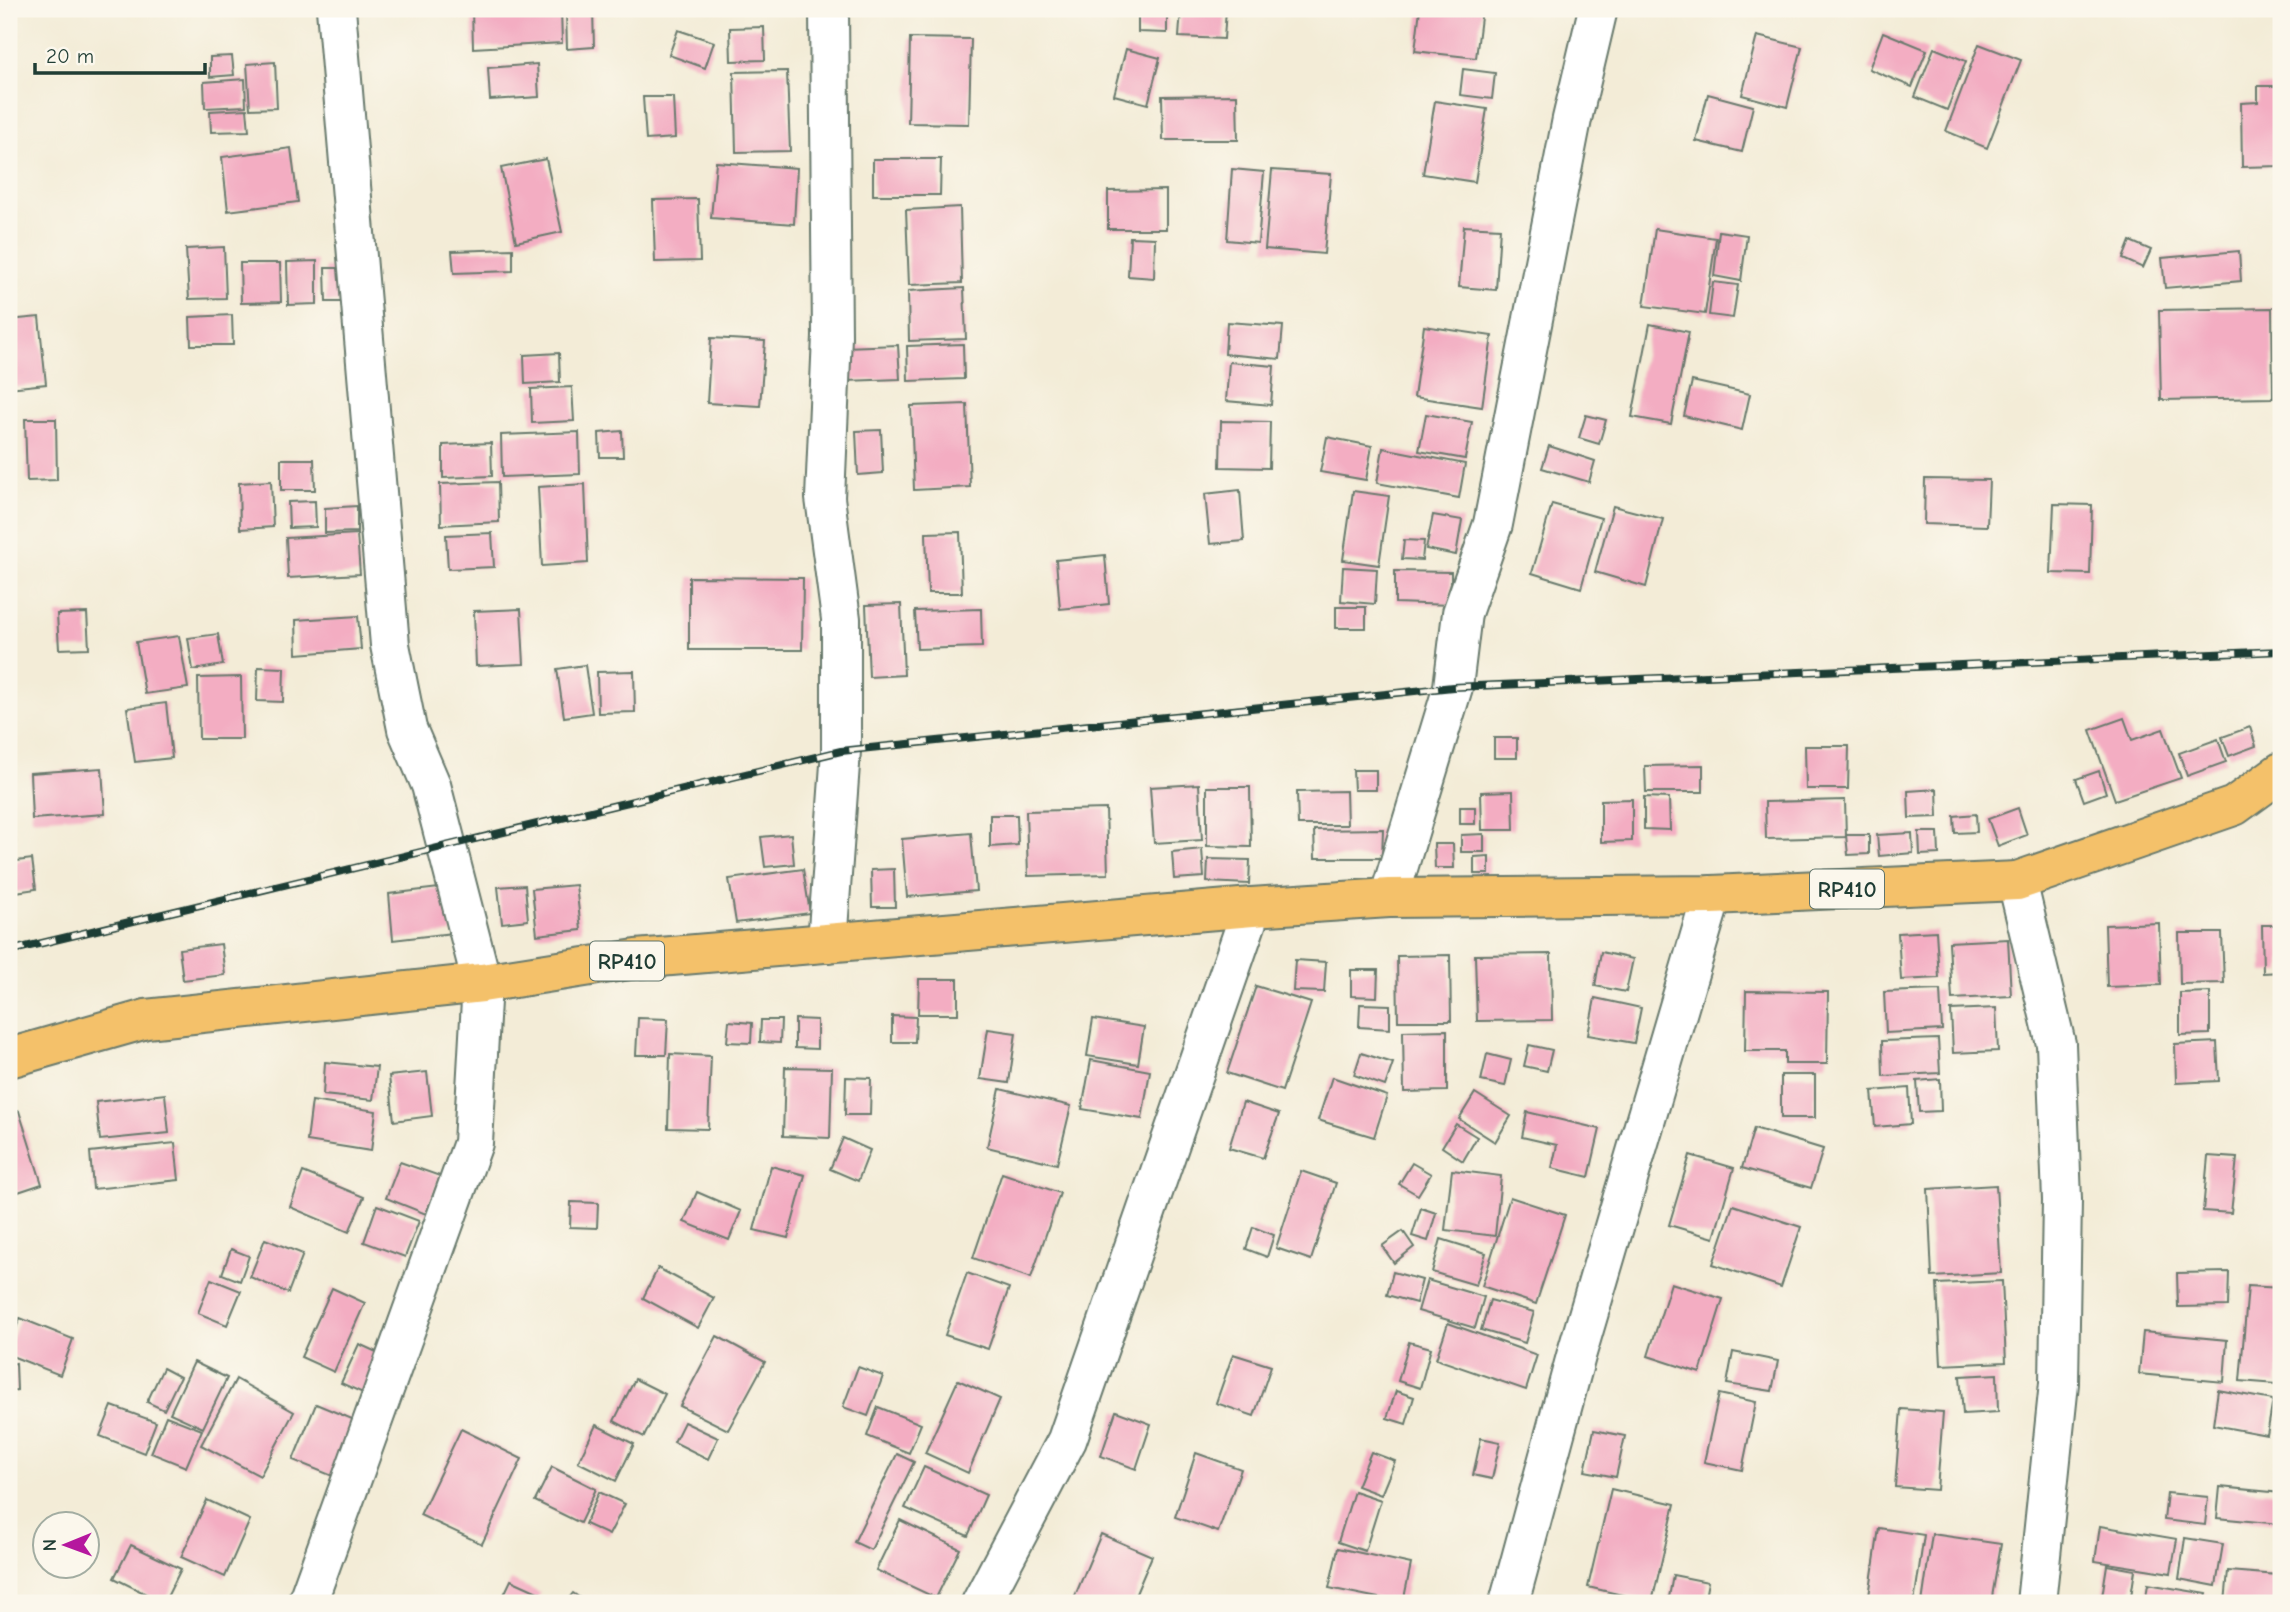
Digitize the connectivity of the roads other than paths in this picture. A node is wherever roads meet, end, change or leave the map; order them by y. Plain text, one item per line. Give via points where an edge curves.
1 (336, 9) edge
2 (829, 9) edge
3 (1598, 9) edge
4 (2281, 772) edge
5 (2017, 881) junction
6 (1712, 895) junction
7 (1389, 898) junction
8 (1252, 907) junction
9 (827, 943) junction
10 (482, 983) junction
11 (9, 1058) edge
12 (307, 1603) edge
13 (981, 1603) edge
14 (1509, 1603) edge
15 (2036, 1603) edge

1 - 10 street via 390,645 407,729 431,785
2 - 9 street via 832,336 825,498 841,618 841,751
3 - 7 street via 1572,119 1493,524 1462,613 1453,687
4 - 5 main road, RP410 via 2234,806
5 - 6 main road, RP410
5 - 15 street via 2056,1044 2062,1200 2059,1383
6 - 7 main road, RP410
6 - 14 street via 1576,1356
7 - 8 main road, RP410
8 - 9 main road, RP410
8 - 13 street via 1068,1440
9 - 10 main road, RP410 via 636,960
10 - 11 main road, RP410 via 146,1019
10 - 12 street via 473,1143

